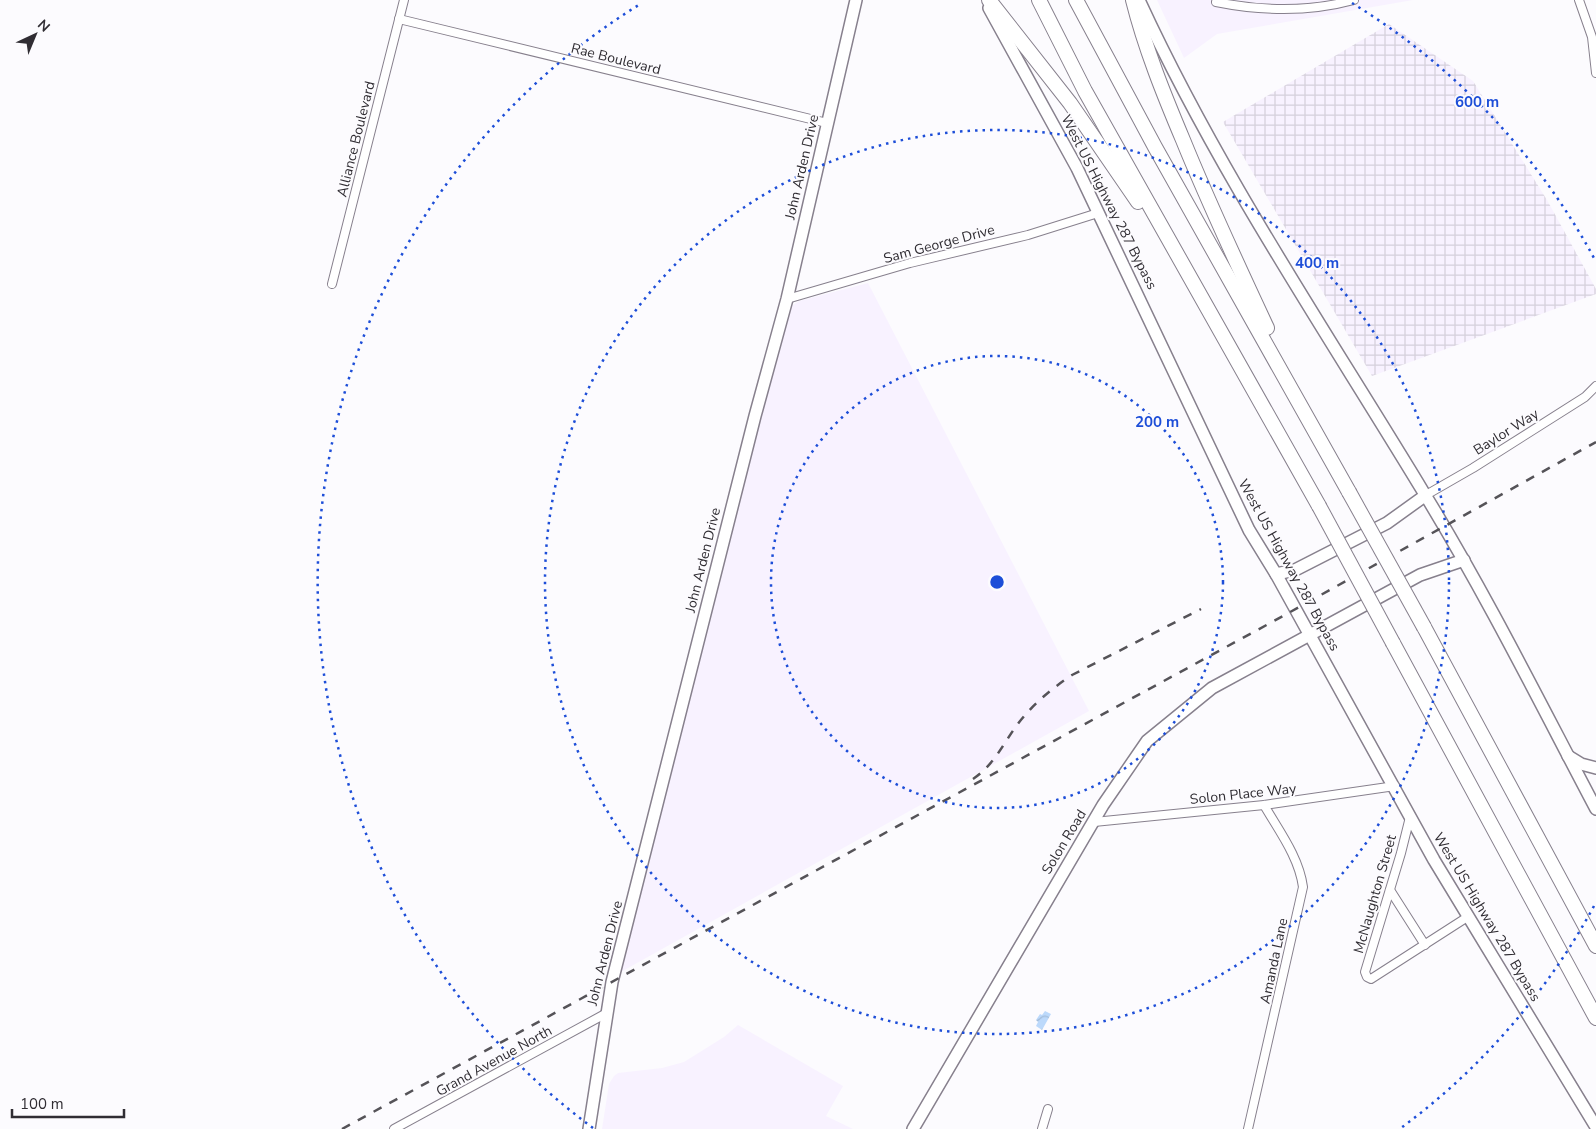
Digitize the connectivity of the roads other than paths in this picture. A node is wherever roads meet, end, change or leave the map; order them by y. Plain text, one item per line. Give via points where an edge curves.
1 (404, 0) edge
2 (856, 0) edge
3 (985, 0) edge
4 (989, 0) edge
5 (1039, 0) edge
6 (1076, 0) edge
7 (1133, 0) edge
8 (1139, 0) edge
9 (1354, 0) edge
10 (1579, 0) edge
11 (1216, 2) dead end
12 (399, 19) junction
13 (1596, 73) edge
14 (828, 124) junction
15 (1098, 213) junction
16 (332, 284) dead end
17 (787, 299) junction
18 (1208, 308) junction
19 (1278, 364) junction
20 (1596, 386) edge
21 (1426, 495) junction
22 (1464, 560) junction
23 (1276, 574) junction
24 (1309, 634) junction
25 (1568, 756) junction
26 (1596, 768) edge
27 (1395, 786) junction
28 (1264, 806) junction
29 (1596, 810) edge
30 (1410, 817) junction
31 (1094, 822) junction
32 (1390, 890) junction
33 (1469, 916) junction
34 (1425, 945) junction
35 (1596, 946) edge
36 (606, 1014) junction
37 (1596, 1018) edge
38 (1048, 1109) dead end
39 (1596, 1127) edge
40 (394, 1129) edge
41 (589, 1129) edge
42 (913, 1129) edge
43 (1042, 1129) edge
44 (1248, 1129) edge

1 - 12 street, Alliance Boulevard
2 - 14 main road, John Arden Drive
3 - 15 main road, West US Highway 287 Bypass via 1067,149
4 - 18 highway via 1096,139
5 - 18 highway via 1085,91
6 - 19 highway
7 - 19 highway via 1169,106 1226,242 1274,343
8 - 21 main road via 1163,51 1243,196
9 - 11 street via 1290,9
10 - 13 street via 1592,37
12 - 14 street, Rae Boulevard
12 - 16 street, Alliance Boulevard
14 - 17 main road, John Arden Drive
15 - 17 street, Sam George Drive via 1028,235 910,263
15 - 23 main road, West US Highway 287 Bypass via 1249,530
17 - 36 main road, John Arden Drive
18 - 37 highway, bridge
19 - 35 highway, bridge
20 - 21 street, Baylor Way via 1569,407
21 - 22 main road
21 - 23 main road via 1379,527 1295,570
22 - 24 main road, Solon Road via 1420,575
22 - 25 main road
23 - 24 main road, West US Highway 287 Bypass
24 - 27 main road, West US Highway 287 Bypass
24 - 31 main road, Solon Road via 1212,688 1157,731 1139,750
25 - 26 main road
25 - 29 main road
27 - 28 street, Solon Place Way
27 - 30 main road, West US Highway 287 Bypass
28 - 31 street, Solon Place Way
28 - 44 street, Amanda Lane via 1295,859 1303,887
30 - 32 street, McNaughton Street
30 - 33 main road, West US Highway 287 Bypass
31 - 42 main road, Solon Road
32 - 34 street
32 - 34 street, McNaughton Street via 1367,978 1371,979
33 - 34 street, McNaughton Street
33 - 39 main road, West US Highway 287 Bypass
36 - 40 street, Grand Avenue North
36 - 41 main road, John Arden Drive
38 - 43 street

